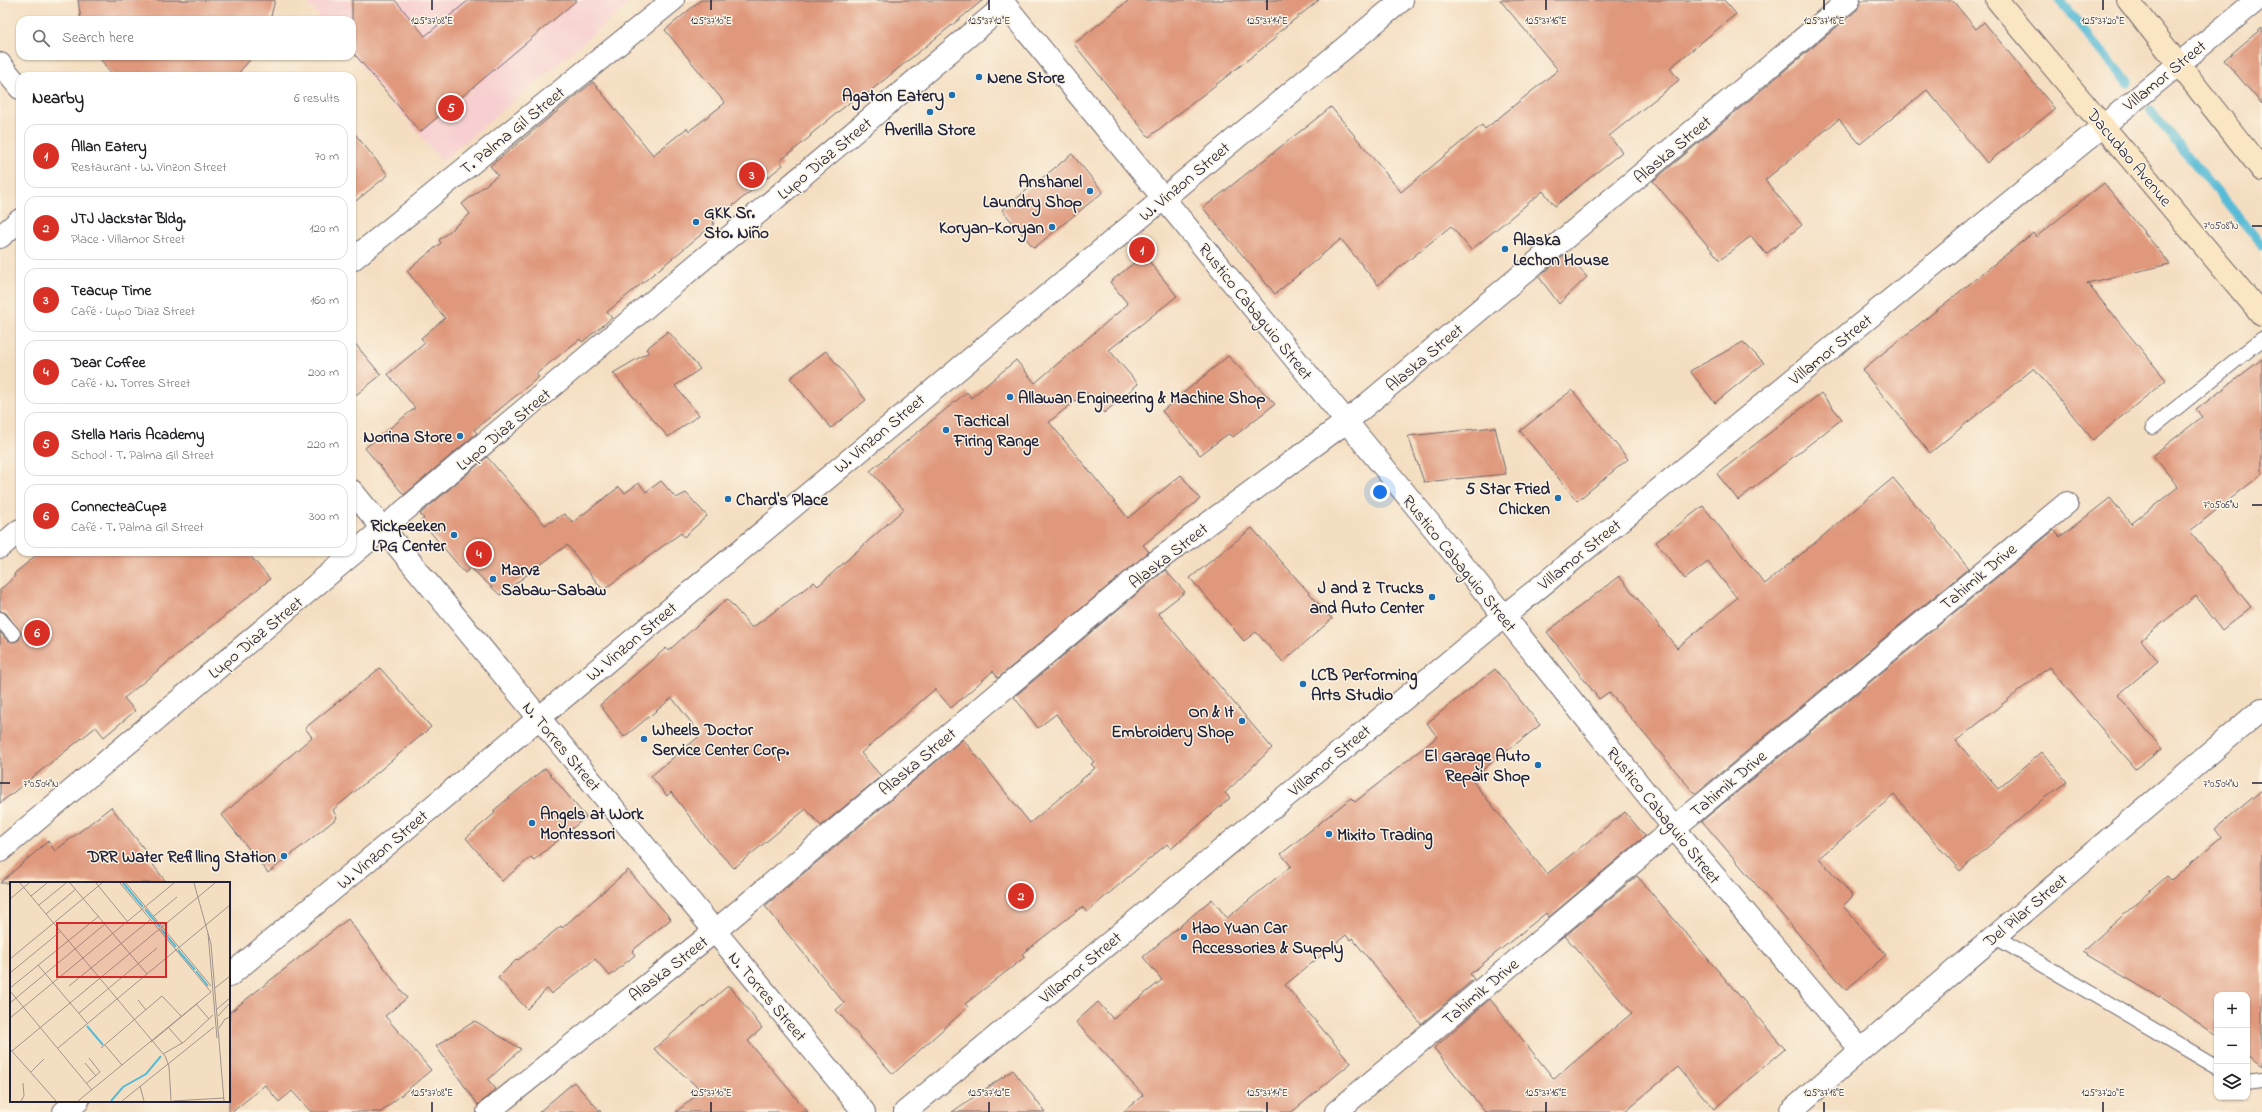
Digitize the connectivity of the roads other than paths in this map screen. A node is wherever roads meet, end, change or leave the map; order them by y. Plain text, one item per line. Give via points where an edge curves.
1 (673, 0) edge
2 (1402, 0) edge
3 (1849, 0) edge
4 (1997, 0) edge
5 (2128, 0) edge
6 (2257, 0) edge
7 (1003, 3) edge
8 (0, 64) edge
9 (2179, 65) junction
10 (16, 83) edge
11 (2103, 125) junction
12 (2262, 170) edge
13 (1163, 198) junction
14 (16, 223) edge
15 (0, 237) edge
16 (356, 257) edge
17 (2262, 315) edge
18 (2262, 339) edge
19 (1346, 422) junction
20 (2153, 427) dead end
21 (356, 496) edge
22 (2067, 503) dead end
23 (384, 529) junction
24 (16, 533) edge
25 (0, 547) edge
26 (356, 552) edge
27 (352, 556) edge
28 (1503, 616) junction
29 (0, 619) edge
30 (13, 634) dead end
31 (2262, 709) edge
32 (539, 719) junction
33 (1674, 828) junction
34 (0, 851) edge
35 (715, 931) junction
36 (1994, 936) junction
37 (230, 975) edge
38 (1861, 1050) junction
39 (2214, 1065) edge
40 (2262, 1081) edge
41 (2250, 1083) edge
42 (77, 1102) edge
43 (64, 1112) edge
44 (488, 1112) edge
45 (864, 1112) edge
46 (905, 1112) edge
47 (1336, 1112) edge
48 (1790, 1112) edge

1 - 16 street, T. Palma Gil Street
2 - 13 street, W. Vinzon Street
3 - 19 street, Alaska Street
4 - 11 main road, Dacudao Avenue
5 - 9 main road
6 - 9 street, Villamor Street
7 - 13 street, Rustico Cabaguio Street
7 - 23 street, Lupo Diaz Street
8 - 10 street
9 - 11 street, Villamor Street
9 - 12 main road
11 - 17 main road, Dacudao Avenue
11 - 28 street, Villamor Street
13 - 19 street, Rustico Cabaguio Street
13 - 32 street, W. Vinzon Street
14 - 15 street
18 - 20 lane
19 - 28 street, Rustico Cabaguio Street
19 - 35 street, Alaska Street via 1153,564
21 - 23 street, N. Torres Street
22 - 33 street, Tahimik Drive
23 - 26 street, Lupo Diaz Street
23 - 32 street, N. Torres Street
24 - 25 street
27 - 34 street, Lupo Diaz Street
28 - 33 street, Rustico Cabaguio Street
28 - 46 street, Villamor Street
29 - 30 lane
31 - 36 street, Del Pilar Street
32 - 35 street, N. Torres Street
32 - 37 street, W. Vinzon Street
33 - 38 street, Rustico Cabaguio Street
33 - 47 street, Tahimik Drive
35 - 44 street, Alaska Street
35 - 45 street, N. Torres Street
36 - 38 street, Del Pilar Street
36 - 39 lane
38 - 48 street, Del Pilar Street
40 - 41 lane
42 - 43 street

